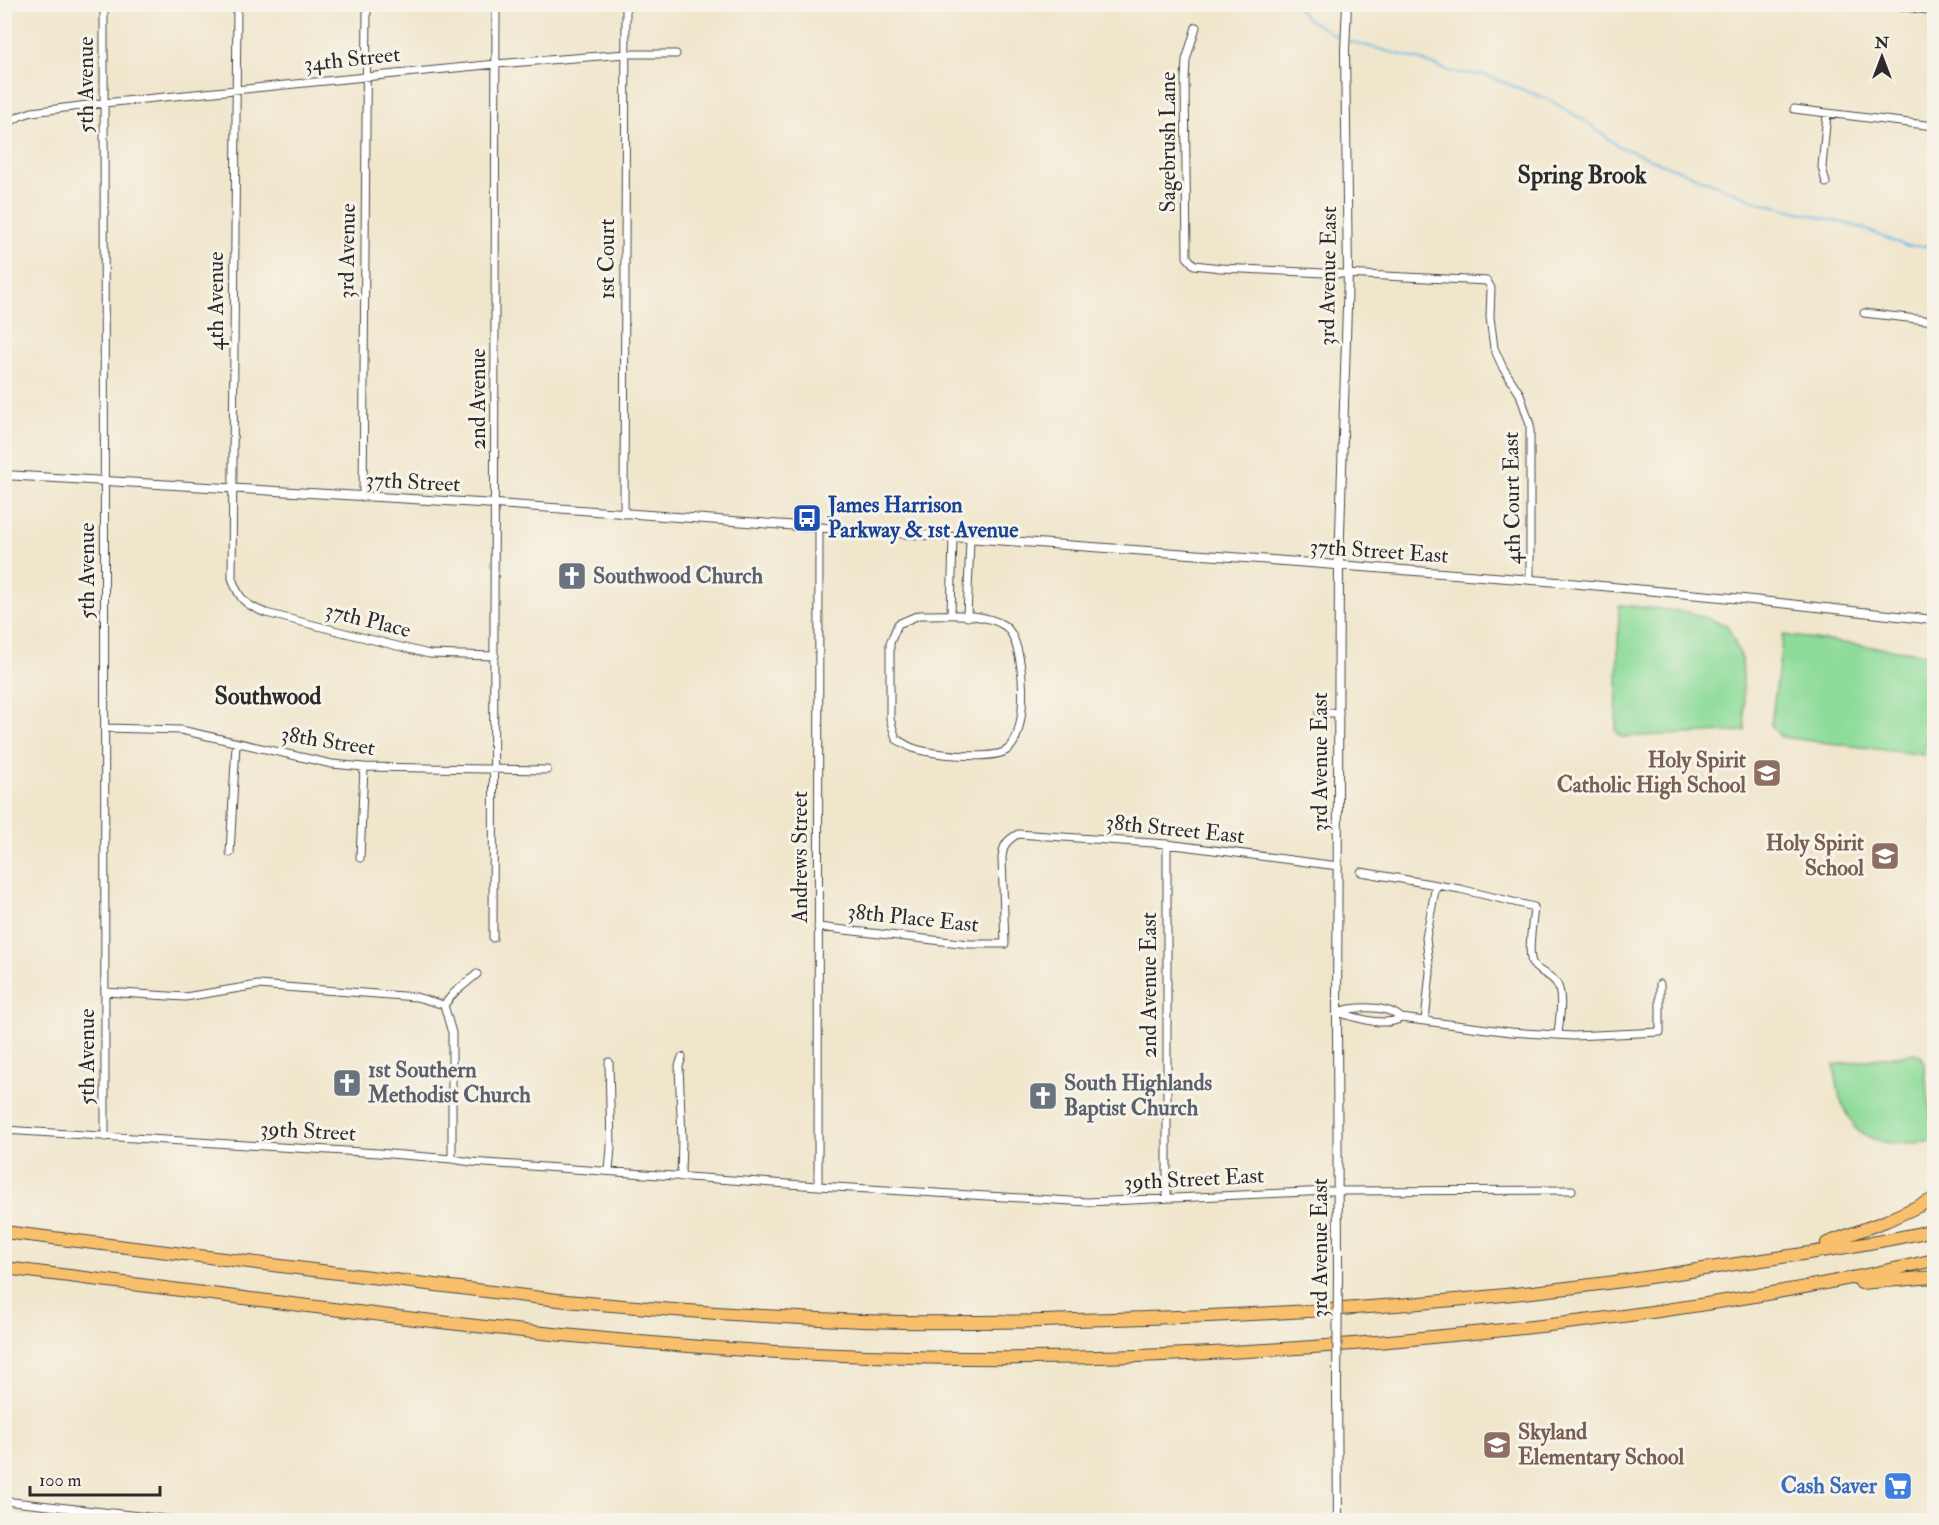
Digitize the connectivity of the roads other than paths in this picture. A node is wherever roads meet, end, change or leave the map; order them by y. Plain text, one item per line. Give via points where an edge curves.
1 (104, 4) edge
2 (237, 4) edge
3 (367, 4) edge
4 (496, 4) edge
5 (626, 4) edge
6 (1347, 4) edge
7 (1885, 4) edge
8 (1929, 8) edge
9 (1196, 27) dead end
10 (626, 54) junction
11 (676, 54) dead end
12 (496, 64) junction
13 (367, 76) junction
14 (236, 89) junction
15 (104, 103) junction
16 (1794, 109) dead end
17 (1827, 114) junction
18 (4, 126) edge
19 (1935, 126) edge
20 (1826, 183) dead end
21 (1347, 274) junction
22 (1864, 313) dead end
23 (1935, 321) edge
24 (4, 475) edge
25 (105, 480) junction
26 (233, 488) junction
27 (363, 497) junction
28 (496, 504) junction
29 (624, 514) junction
30 (819, 528) junction
31 (953, 537) junction
32 (970, 540) junction
33 (1339, 566) junction
34 (1530, 580) junction
35 (238, 596) joint
36 (951, 615) junction
37 (967, 617) junction
38 (1935, 620) edge
39 (495, 656) junction
40 (1339, 712) junction
41 (1319, 713) dead end
42 (105, 728) junction
43 (236, 744) junction
44 (364, 768) junction
45 (494, 768) junction
46 (548, 770) dead end
47 (1167, 844) junction
48 (230, 853) dead end
49 (360, 858) dead end
50 (1338, 866) junction
51 (1361, 872) dead end
52 (1436, 885) junction
53 (818, 927) junction
54 (494, 938) dead end
55 (1005, 944) joint
56 (477, 974) dead end
57 (1659, 984) dead end
58 (105, 992) junction
59 (444, 1005) junction
60 (1337, 1012) junction
61 (1401, 1018) junction
62 (1425, 1021) junction
63 (1558, 1035) junction
64 (682, 1058) dead end
65 (609, 1062) dead end
66 (4, 1130) edge
67 (105, 1137) junction
68 (452, 1159) junction
69 (609, 1171) junction
70 (681, 1177) junction
71 (818, 1186) junction
72 (1572, 1190) dead end
73 (1338, 1191) junction
74 (1167, 1198) junction
75 (1935, 1199) edge
76 (1935, 1230) edge
77 (4, 1232) edge
78 (1786, 1256) junction
79 (1935, 1260) edge
80 (4, 1268) edge
81 (1935, 1277) edge
82 (1809, 1287) junction
83 (4, 1501) edge
84 (175, 1521) edge
85 (1338, 1521) edge

1 - 15 street, 5th Avenue
2 - 14 street, 4th Avenue
3 - 13 street, 3rd Avenue
4 - 12 street, 2nd Avenue
5 - 10 street, 1st Court
6 - 21 street, 3rd Avenue East
7 - 8 street
9 - 21 street, Sagebrush Lane via 1186,60 1185,81 1187,257 1194,265 1221,268
10 - 11 street, 34th Street
10 - 12 street, 34th Street
10 - 29 street, 1st Court
12 - 13 street, 34th Street
12 - 28 street, 2nd Avenue
13 - 14 street, 34th Street
13 - 27 street, 3rd Avenue
14 - 15 street, 34th Street
14 - 26 street, 4th Avenue
15 - 18 street, 34th Street via 32,112
15 - 25 street, 5th Avenue
16 - 17 street
17 - 19 street
17 - 20 street via 1822,157
21 - 33 street, 3rd Avenue East
21 - 34 street, 4th Court East via 1487,281 1491,288 1494,348 1520,394 1530,425
22 - 23 street
24 - 25 street, 37th Street
25 - 26 street, 37th Street
25 - 42 street, 5th Avenue
26 - 27 street, 37th Street
26 - 35 street, 4th Avenue via 232,578
27 - 28 street, 37th Street
28 - 29 street, 37th Street
28 - 39 street, 2nd Avenue
29 - 30 street, 37th Street
30 - 31 street, 37th Street East
30 - 53 street, Andrews Street
31 - 32 street, 37th Street East
31 - 36 street
32 - 33 street, 37th Street East
32 - 37 street
33 - 34 street, 37th Street East
33 - 40 street, 3rd Avenue East
34 - 38 street, 37th Street East
35 - 39 street, 37th Place via 266,613 429,654
36 - 37 street
36 - 37 street via 920,615 898,624 890,643 890,719 896,739 914,748 987,756 1007,751 1019,731 1018,648 1011,631 1003,625 991,619
39 - 45 street, 2nd Avenue
40 - 41 street
40 - 50 street, 3rd Avenue East
42 - 43 street, 38th Street via 181,730
42 - 58 street, 5th Avenue
43 - 44 street, 38th Street
43 - 48 street
44 - 45 street, 38th Street
44 - 49 street
45 - 46 street, 38th Street
45 - 54 street, 2nd Avenue
47 - 50 street, 38th Street East
47 - 55 street, 38th Street East via 1029,834 1009,839 1002,858
47 - 74 street, 2nd Avenue East
50 - 60 street, 3rd Avenue East
51 - 52 street
52 - 62 street via 1426,938 1430,972
52 - 63 street via 1534,907 1531,961 1558,986
53 - 55 street, 38th Place East via 969,944
53 - 71 street, Andrews Street
56 - 59 street
57 - 63 street via 1659,1032
58 - 59 street via 185,997 258,985 416,997
58 - 67 street, 5th Avenue
59 - 68 street via 452,1033
60 - 61 street via 1378,1021 1394,1022
60 - 61 street via 1366,1008 1396,1013
60 - 73 street, 3rd Avenue East
61 - 62 street
62 - 63 street
64 - 70 street
65 - 69 street
66 - 67 street, 39th Street
67 - 68 street, 39th Street
68 - 69 street, 39th Street
69 - 70 street, 39th Street
70 - 71 street, 39th Street
71 - 74 street, 39th Street East via 1087,1202
72 - 73 street, 39th Street East
73 - 74 street, 39th Street East
73 - 85 street, 3rd Avenue East, bridge
75 - 78 highway via 1839,1239
76 - 78 highway
77 - 78 highway via 566,1301 749,1315 918,1322 1191,1317 1357,1308 1549,1291
79 - 82 highway
80 - 82 highway via 579,1337 793,1353 951,1358 1145,1356 1398,1341 1588,1321
81 - 82 highway
83 - 84 street

